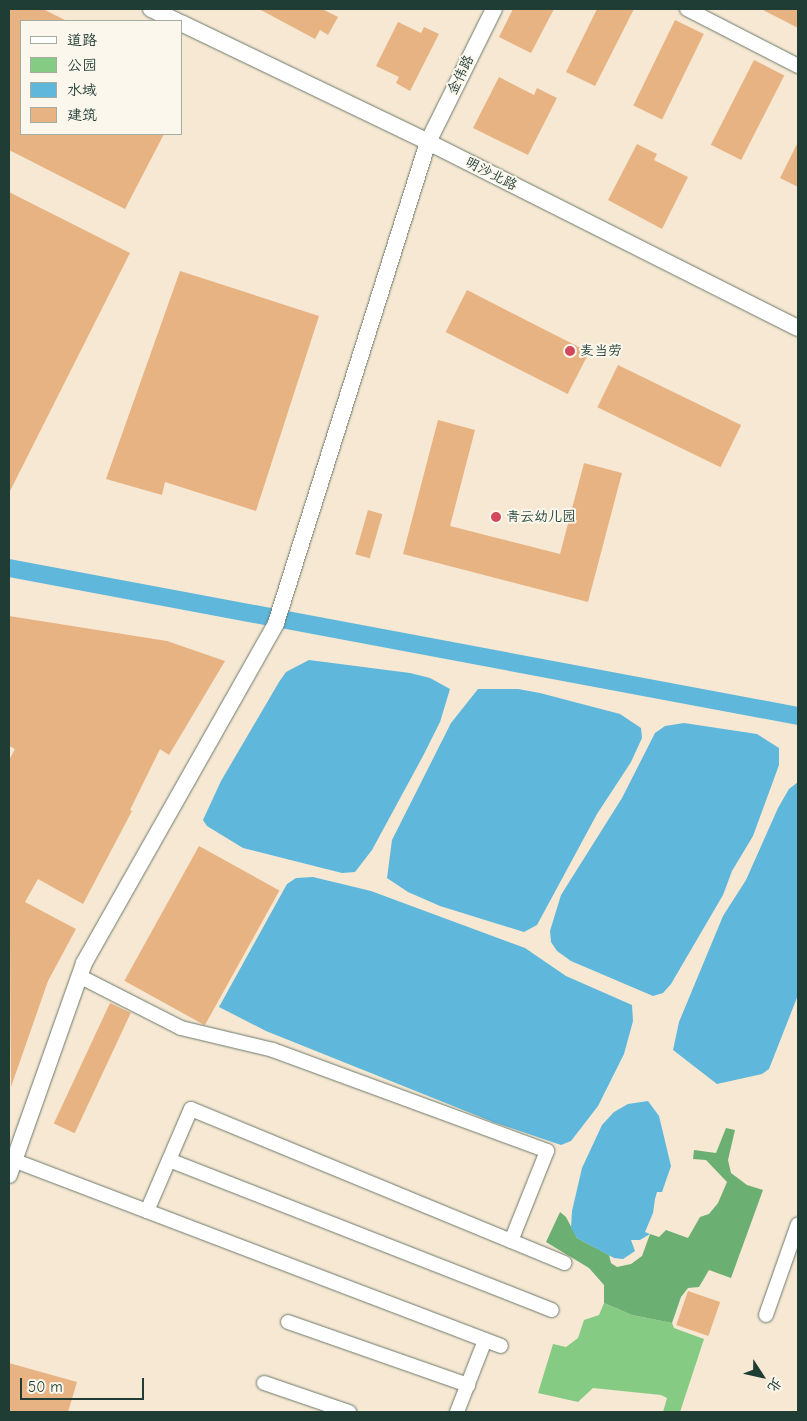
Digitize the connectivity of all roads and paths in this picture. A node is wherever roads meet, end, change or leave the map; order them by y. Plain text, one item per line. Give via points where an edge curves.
1 (151, 9) edge
2 (494, 9) edge
3 (687, 9) edge
4 (175, 20) edge
5 (182, 23) edge
6 (798, 66) edge
7 (428, 142) junction
8 (798, 328) edge
9 (79, 976) junction
10 (169, 1160) junction
11 (11, 1168) edge
12 (147, 1211) junction
13 (798, 1224) edge
14 (511, 1241) junction
15 (564, 1263) dead end
16 (552, 1310) dead end
17 (766, 1315) dead end
18 (288, 1322) dead end
19 (485, 1340) junction
20 (501, 1346) dead end
21 (264, 1383) dead end
22 (468, 1385) junction
23 (349, 1412) edge
24 (457, 1412) edge

1 - 4 street
2 - 7 street, 金伟路
3 - 6 street
5 - 7 street, 明沙北路
7 - 8 street, 明沙北路
7 - 9 street, 金伟路 via 276,623
9 - 11 street, 金伟路
9 - 14 street via 181,1028 273,1050 547,1151
10 - 12 street
10 - 14 street via 191,1109
10 - 16 street
11 - 12 street
12 - 19 street
13 - 17 street
14 - 15 street
18 - 22 street
19 - 20 street
19 - 22 street
21 - 23 street
22 - 24 street

